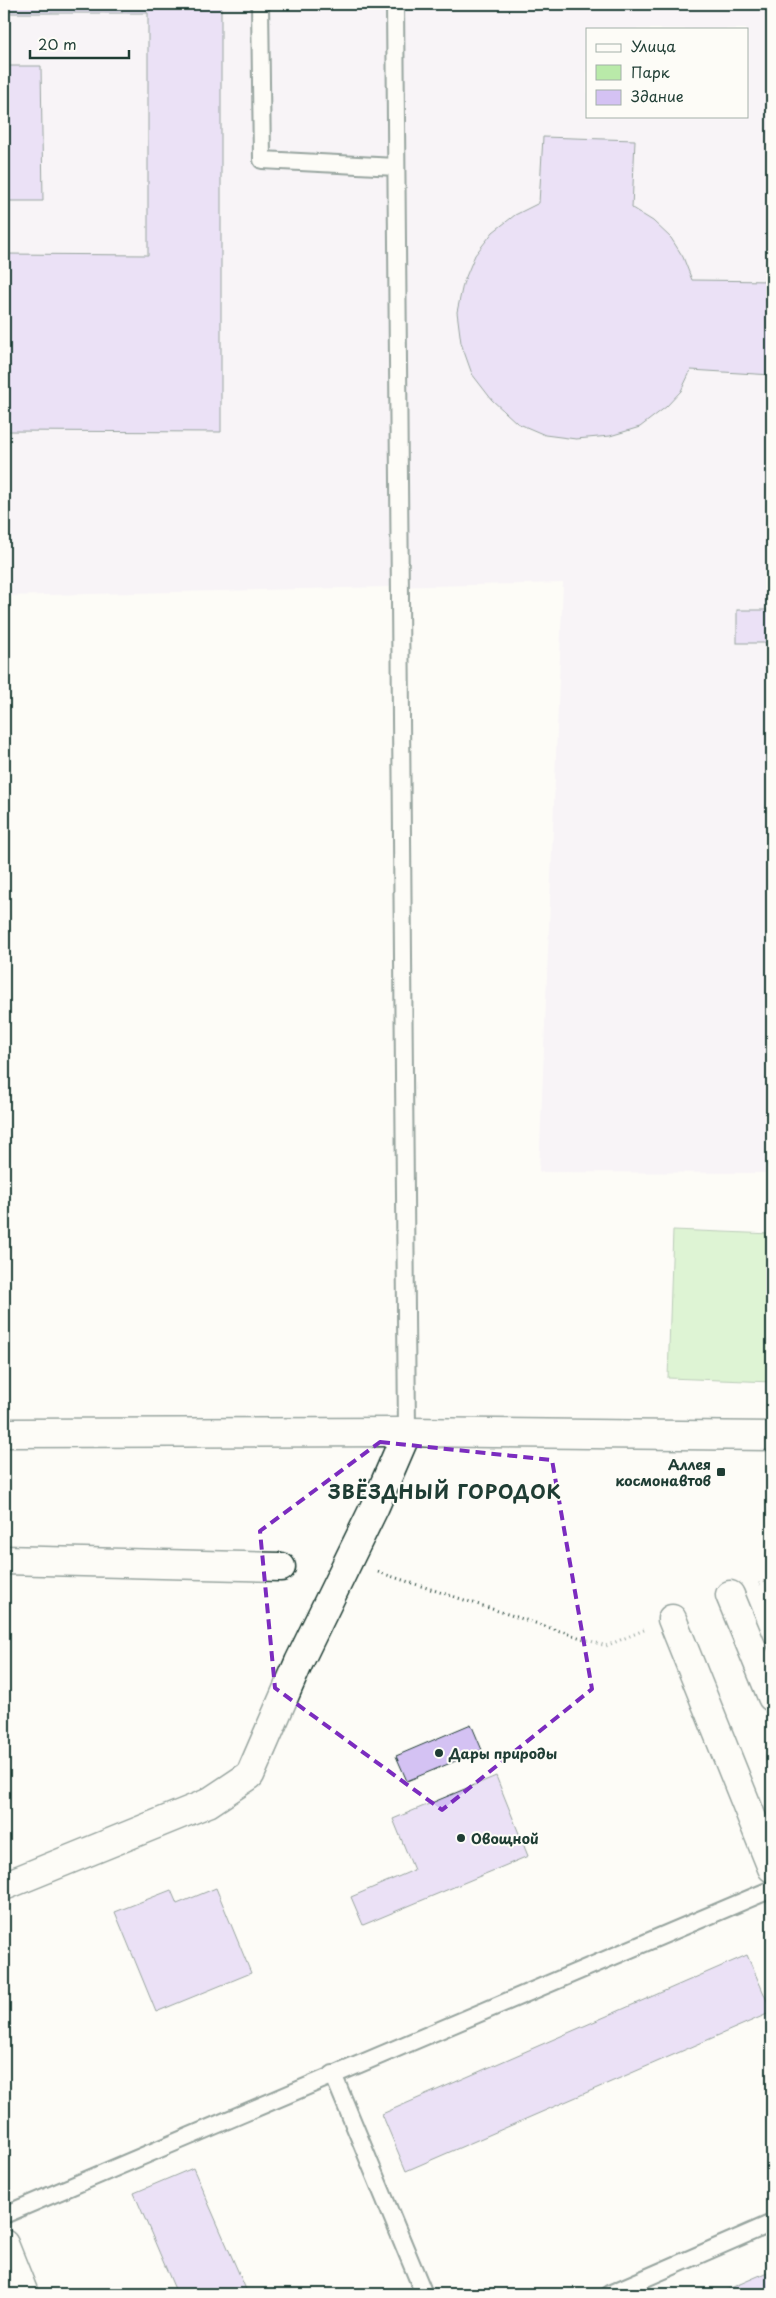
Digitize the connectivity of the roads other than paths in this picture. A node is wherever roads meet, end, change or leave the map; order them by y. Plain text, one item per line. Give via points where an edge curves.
1 (260, 4) edge
2 (395, 4) edge
3 (396, 168) junction
4 (407, 1432) junction
5 (4, 1433) edge
6 (772, 1436) edge
7 (4, 1560) edge
8 (281, 1567) dead end
9 (730, 1595) dead end
10 (672, 1619) road end
11 (772, 1697) edge
12 (772, 1868) edge
13 (4, 1886) edge
14 (772, 1889) edge
15 (333, 2074) junction
16 (4, 2215) edge
17 (772, 2223) edge
18 (4, 2244) edge
19 (24, 2294) edge
20 (424, 2294) edge
21 (609, 2294) edge

1 - 3 lane via 262,160
2 - 3 lane
3 - 4 lane
4 - 5 street
4 - 6 street
4 - 13 street via 250,1775 208,1803
7 - 8 street
9 - 11 street
10 - 12 street
14 - 15 lane
15 - 16 lane
15 - 20 lane
17 - 21 lane
18 - 19 street

